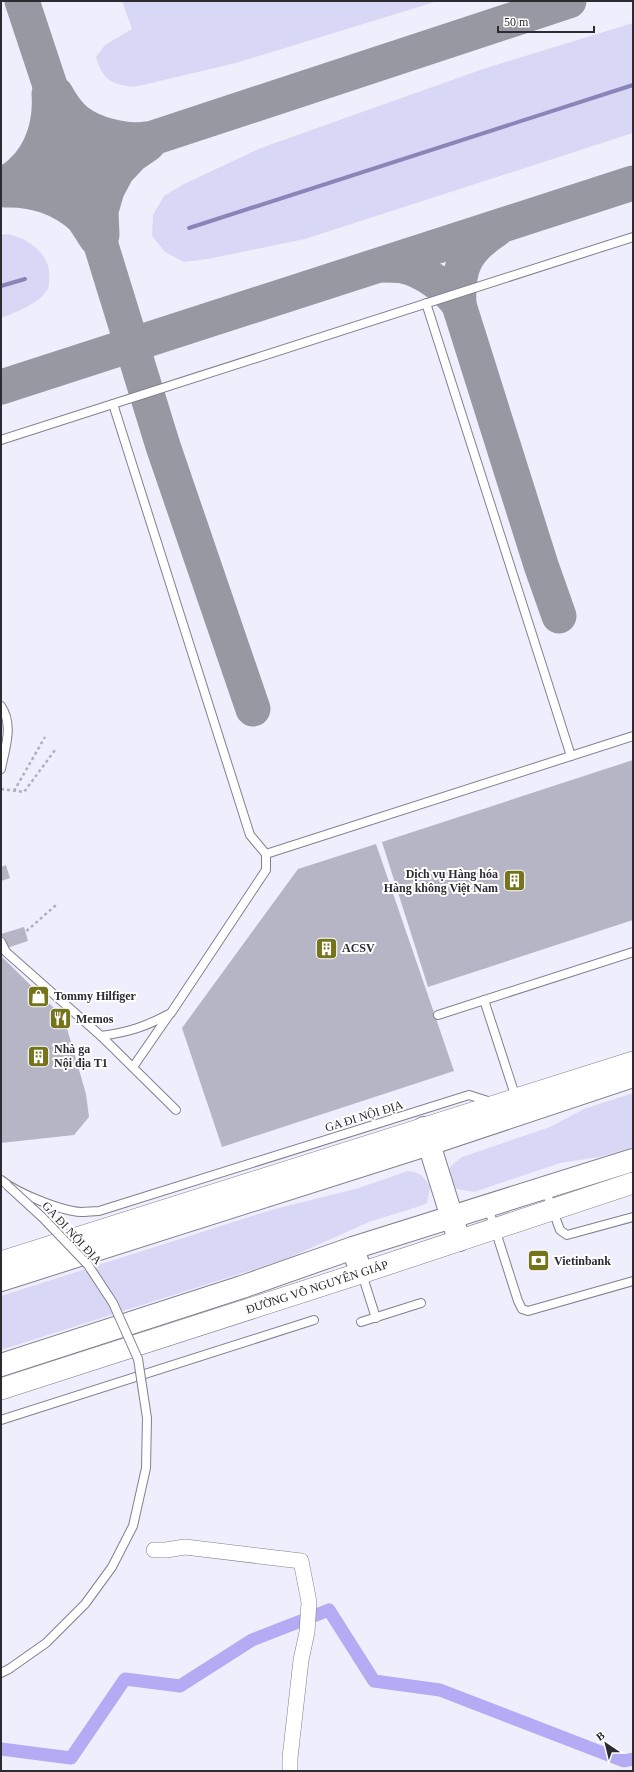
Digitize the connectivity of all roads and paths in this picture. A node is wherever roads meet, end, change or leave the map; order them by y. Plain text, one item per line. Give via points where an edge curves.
1 (633, 237) edge
2 (426, 303) junction
3 (112, 404) junction
4 (1, 440) edge
5 (1, 706) edge
6 (633, 736) edge
7 (45, 737) dead end
8 (54, 750) dead end
9 (571, 756) junction
10 (1, 769) edge
11 (1, 789) edge
12 (14, 791) junction
13 (266, 854) junction
14 (56, 905) dead end
15 (22, 935) dead end
16 (1, 942) edge
17 (633, 952) edge
18 (484, 1000) junction
19 (171, 1013) junction
20 (438, 1015) dead end
21 (101, 1036) junction
22 (633, 1062) edge
23 (133, 1067) junction
24 (633, 1076) edge
25 (545, 1090) junction
26 (582, 1092) junction
27 (512, 1106) junction
28 (176, 1110) dead end
29 (427, 1136) junction
30 (633, 1160) edge
31 (268, 1177) junction
32 (4, 1183) edge
33 (633, 1183) edge
34 (290, 1188) junction
35 (545, 1188) junction
36 (488, 1206) junction
37 (552, 1210) junction
38 (452, 1217) junction
39 (633, 1217) edge
40 (495, 1228) junction
41 (459, 1240) junction
42 (353, 1248) junction
43 (1, 1262) edge
44 (361, 1273) junction
45 (1, 1280) edge
46 (633, 1281) edge
47 (421, 1303) dead end
48 (376, 1318) junction
49 (314, 1320) dead end
50 (361, 1322) dead end
51 (1, 1365) edge
52 (1, 1389) edge
53 (1, 1419) edge
54 (154, 1550) dead end
55 (1, 1674) edge
56 (290, 1771) edge

1 - 2 lane
2 - 3 lane
2 - 9 lane
3 - 4 lane
3 - 13 lane via 250,836
5 - 10 lane via 6,714 9,731
6 - 9 lane
7 - 12 path
8 - 12 path via 24,792
9 - 13 lane
11 - 12 path
13 - 19 lane via 266,870
14 - 15 path
16 - 21 lane via 6,952
17 - 18 lane
18 - 20 lane
18 - 27 lane
19 - 21 lane via 127,1032
19 - 23 lane
21 - 23 lane
22 - 25 main road
23 - 28 lane
24 - 26 highway
25 - 26 main road
25 - 27 main road
26 - 27 highway
27 - 29 highway
27 - 32 lane, GA ĐI NỘI ĐỊA via 469,1095 99,1211 80,1212 50,1205
29 - 31 main road
29 - 34 highway
29 - 38 highway
30 - 35 highway, ĐƯỜNG VÕ NGUYÊN GIÁP
31 - 34 main road
31 - 43 main road
32 - 55 lane, GA ĐI NỘI ĐỊA, bridge via 43,1218 88,1265 113,1303 138,1360 147,1418 146,1468 133,1526 112,1567 85,1604 46,1643
33 - 37 main road, ĐƯỜNG VÕ NGUYÊN GIÁP
34 - 45 highway
35 - 36 highway, ĐƯỜNG VÕ NGUYÊN GIÁP
35 - 37 lane
36 - 38 highway, ĐƯỜNG VÕ NGUYÊN GIÁP
36 - 40 lane
37 - 39 lane via 560,1230 566,1235
37 - 40 main road, ĐƯỜNG VÕ NGUYÊN GIÁP
38 - 41 highway
38 - 42 highway, ĐƯỜNG VÕ NGUYÊN GIÁP
40 - 41 main road, ĐƯỜNG VÕ NGUYÊN GIÁP
40 - 46 lane via 522,1309 528,1311
41 - 44 main road, ĐƯỜNG VÕ NGUYÊN GIÁP
42 - 44 highway
42 - 51 highway, ĐƯỜNG VÕ NGUYÊN GIÁP
44 - 48 lane
44 - 52 main road, ĐƯỜNG VÕ NGUYÊN GIÁP
47 - 48 lane
48 - 50 lane
49 - 53 lane
54 - 56 street via 184,1547 301,1561 309,1602

